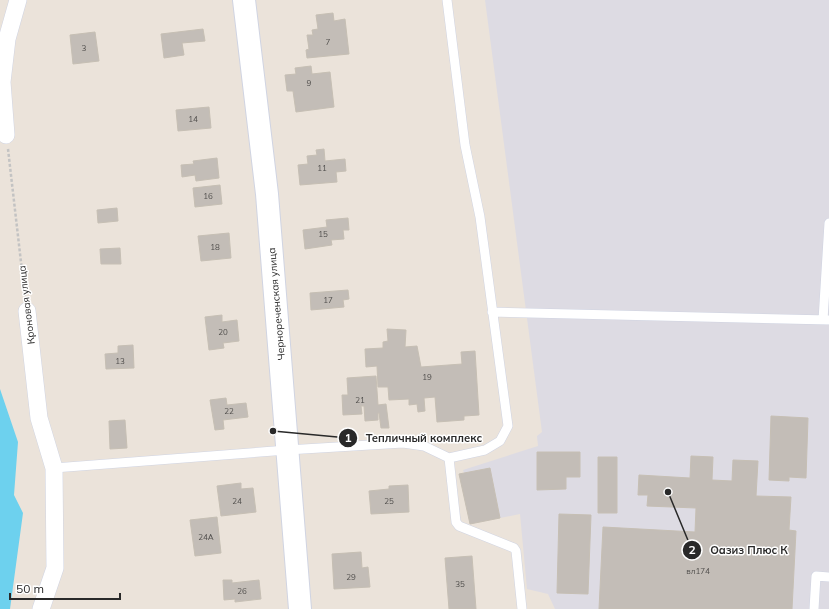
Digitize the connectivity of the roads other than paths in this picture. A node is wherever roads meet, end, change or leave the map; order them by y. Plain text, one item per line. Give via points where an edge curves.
1 (18, 0) edge
2 (244, 0) edge
3 (447, 0) edge
4 (6, 135) road end
5 (829, 223) edge
6 (27, 311) road end
7 (492, 312) junction
8 (826, 320) edge
9 (287, 450) junction
10 (449, 458) junction
11 (54, 468) junction
12 (829, 577) edge
13 (41, 609) edge
14 (300, 609) edge
15 (522, 609) edge
16 (814, 609) edge

1 - 4 street via 7,39 2,82
2 - 9 street, Чернореченская улица via 267,194
3 - 7 lane via 465,145 480,217
5 - 8 lane
6 - 11 street, Кроновая улица via 39,418
7 - 8 lane
7 - 10 lane via 508,426 500,441 485,450
9 - 10 lane via 403,443 424,446
9 - 11 lane
9 - 14 street, Чернореченская улица
10 - 15 lane via 456,522 459,526 514,548
11 - 13 street, Кроновая улица via 55,568
12 - 16 lane via 816,576

